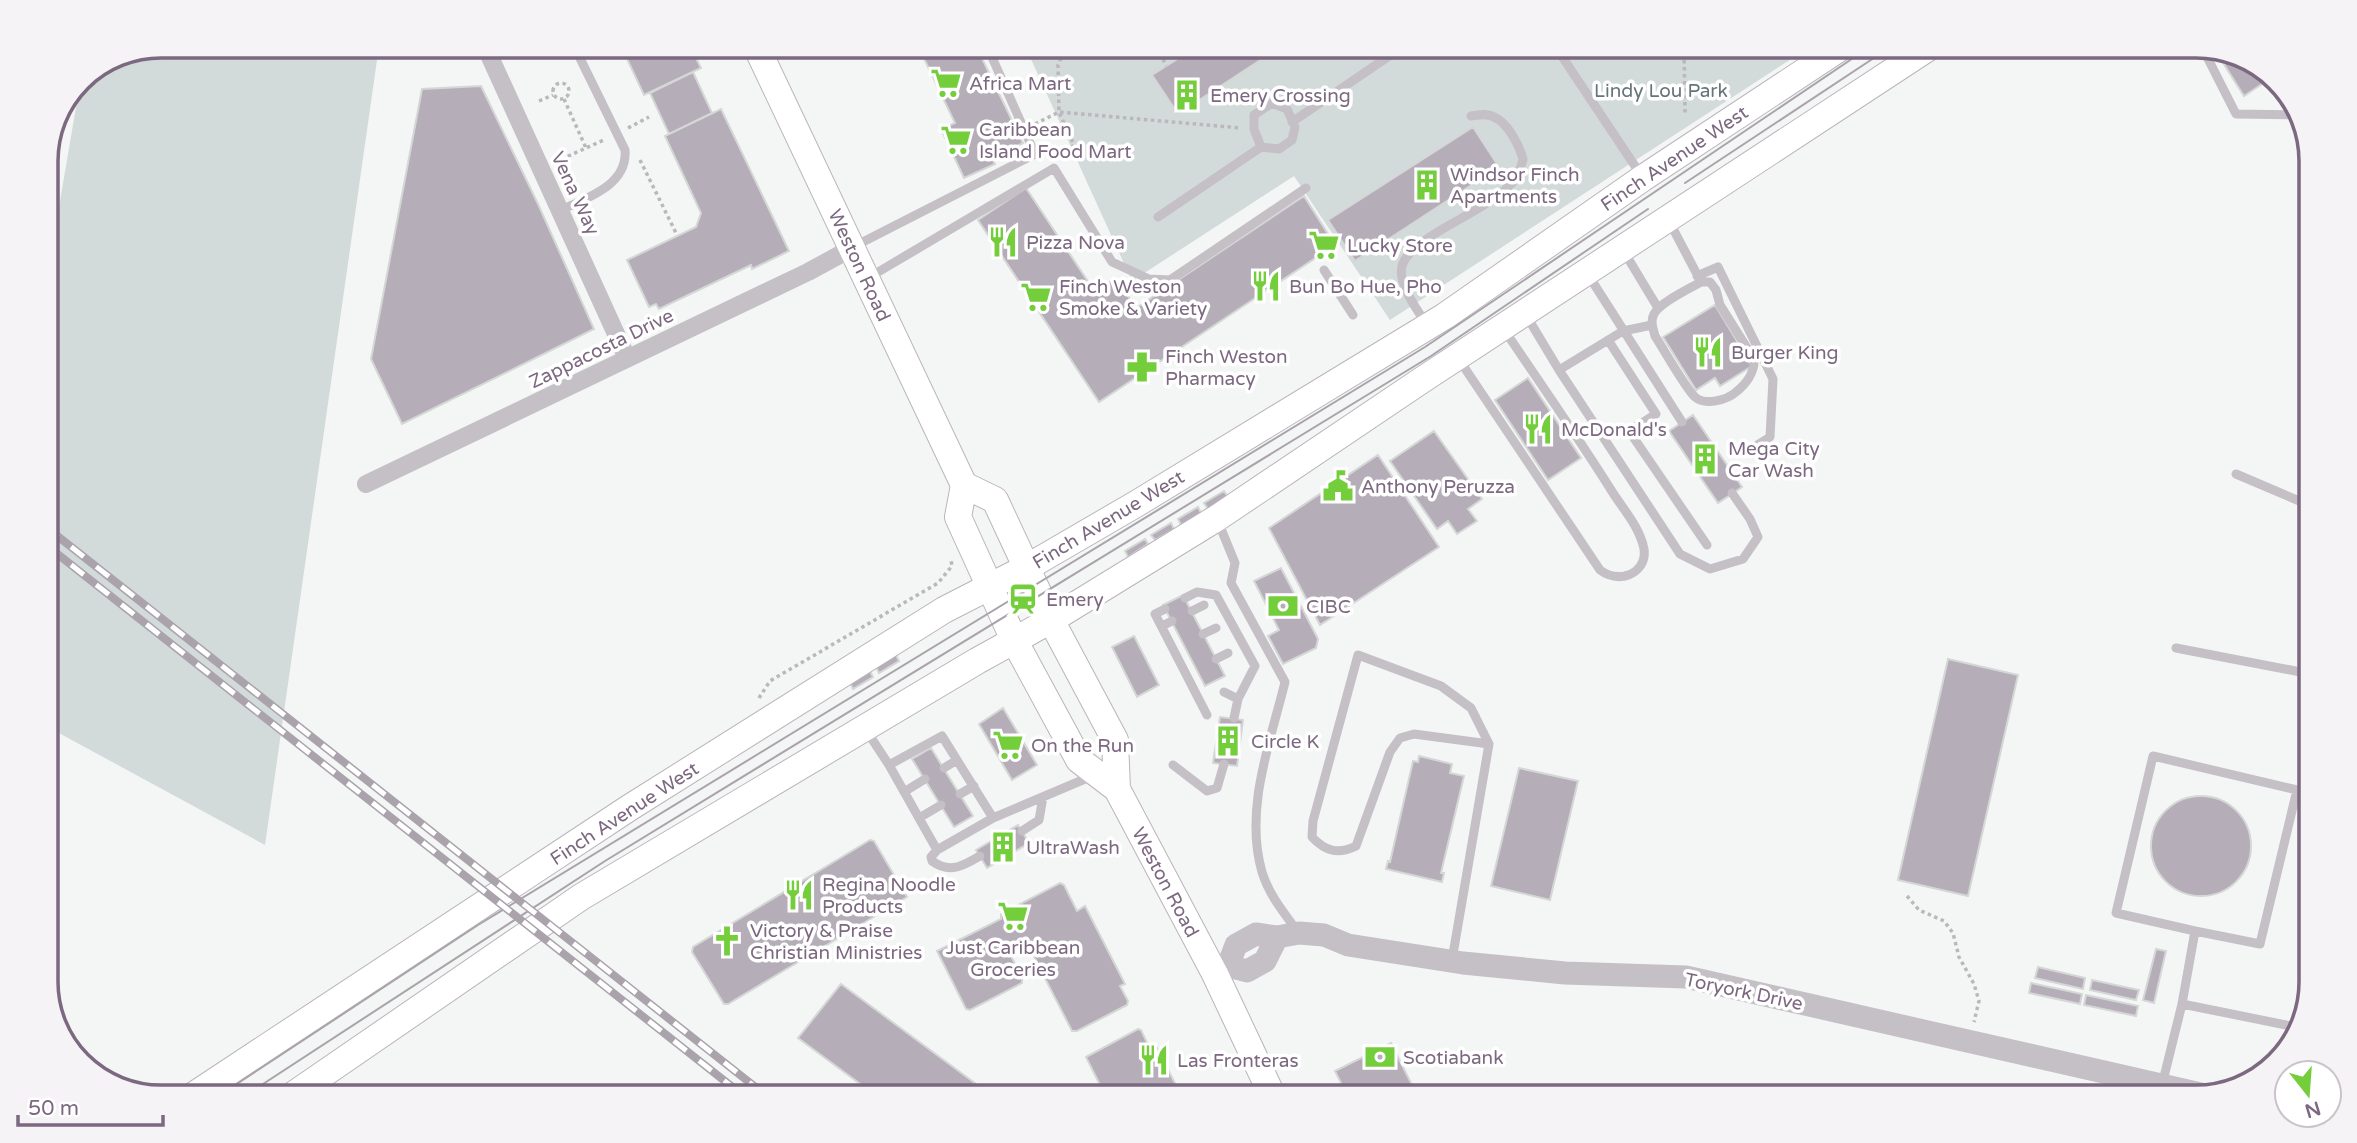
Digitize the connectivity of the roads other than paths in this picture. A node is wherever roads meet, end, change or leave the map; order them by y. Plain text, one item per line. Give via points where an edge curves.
1 (490, 58) edge
2 (580, 58) edge
3 (762, 58) edge
4 (993, 58) edge
5 (1386, 58) edge
6 (1563, 58) edge
7 (1825, 58) edge
8 (1913, 58) edge
9 (2208, 59) edge
10 (2289, 115) edge
11 (1471, 116) dead end
12 (1292, 122) junction
13 (1261, 147) junction
14 (1643, 178) junction
15 (1306, 188) dead end
16 (561, 210) junction
17 (1158, 217) dead end
18 (1668, 220) junction
19 (852, 248) junction
20 (1623, 250) junction
21 (1324, 270) dead end
22 (1587, 273) junction
23 (866, 279) junction
24 (1699, 279) junction
25 (1658, 308) junction
26 (1525, 313) junction
27 (1353, 315) dead end
28 (1652, 326) junction
29 (1428, 327) junction
30 (1502, 328) junction
31 (1623, 331) junction
32 (1608, 340) junction
33 (1457, 357) junction
34 (627, 358) junction
35 (1559, 370) junction
36 (1682, 422) dead end
37 (1751, 449) dead end
38 (2236, 474) dead end
39 (366, 484) dead end
40 (964, 485) junction
41 (1732, 494) dead end
42 (2299, 501) edge
43 (1216, 519) junction
44 (1707, 545) dead end
45 (1026, 568) junction
46 (990, 585) junction
47 (1185, 598) dead end
48 (1204, 605) dead end
49 (1165, 609) dead end
50 (1192, 611) dead end
51 (1051, 620) junction
52 (1171, 621) dead end
53 (1162, 626) junction
54 (1216, 628) dead end
55 (1203, 634) dead end
56 (1014, 640) junction
57 (1184, 645) dead end
58 (2176, 648) dead end
59 (1174, 650) junction
60 (1228, 653) dead end
61 (1216, 659) dead end
62 (1197, 670) dead end
63 (2299, 672) edge
64 (1186, 675) junction
65 (1224, 692) dead end
66 (1238, 699) junction
67 (1207, 715) dead end
68 (1234, 719) dead end
69 (865, 728) junction
70 (1489, 744) junction
71 (957, 760) junction
72 (1224, 764) dead end
73 (888, 765) junction
74 (1173, 765) dead end
75 (944, 768) dead end
76 (925, 779) dead end
77 (1107, 781) junction
78 (974, 786) junction
79 (904, 792) junction
80 (960, 794) dead end
81 (1043, 797) junction
82 (941, 805) dead end
83 (919, 818) junction
84 (993, 818) junction
85 (1022, 831) dead end
86 (937, 850) junction
87 (980, 856) dead end
88 (2195, 931) junction
89 (1288, 935) junction
90 (1452, 961) junction
91 (1222, 970) junction
92 (2182, 1004) junction
93 (2290, 1026) edge
94 (209, 1085) edge
95 (307, 1085) edge
96 (1268, 1085) edge
97 (2162, 1085) joint

1 - 16 street, Vena Way
2 - 16 lane via 625,149 625,158 607,187
3 - 19 main road, Weston Road
4 - 19 lane via 1035,154
5 - 12 lane
6 - 14 lane
7 - 14 main road, Finch Avenue West
8 - 18 main road
9 - 10 lane via 2236,114
11 - 29 lane via 1496,117 1520,147 1523,159 1514,181 1426,241 1403,263 1402,277 1410,298
12 - 13 lane via 1292,140 1279,149
12 - 13 lane via 1287,108 1272,103 1254,115
13 - 17 lane
14 - 29 main road, Finch Avenue West
15 - 23 lane via 1170,280 1149,279 1112,262 1054,168
16 - 34 street, Vena Way
18 - 20 main road
18 - 24 lane
19 - 23 main road, Weston Road
19 - 34 street, Zappacosta Drive
20 - 22 main road
20 - 25 lane
21 - 27 lane
22 - 26 main road
22 - 31 lane
23 - 40 main road, Weston Road
24 - 25 lane
24 - 28 lane via 1716,290 1720,305 1754,359 1755,366 1743,386 1731,396 1709,402 1695,397
24 - 37 lane via 1718,267 1773,379 1770,437
25 - 28 lane
26 - 30 main road
26 - 35 lane
28 - 31 lane
29 - 45 main road, Finch Avenue West
30 - 33 main road
30 - 33 lane via 1637,531 1644,559 1630,575 1607,575 1600,570
31 - 32 lane
31 - 36 lane
32 - 35 lane
32 - 44 lane via 1656,414 1629,430
33 - 43 main road
34 - 39 street, Zappacosta Drive
35 - 41 lane via 1679,554 1710,569 1743,559 1758,537
38 - 42 lane
40 - 45 main road, Weston Road via 995,500
40 - 46 main road, Weston Road via 958,517
43 - 51 main road
43 - 89 lane via 1235,563 1231,583 1285,682 1255,810 1262,872
45 - 46 main road, Finch Avenue West
45 - 51 main road, Weston Road
46 - 56 main road, Weston Road
46 - 94 main road, Finch Avenue West via 629,808
47 - 66 lane via 1198,592 1216,595 1255,666
48 - 50 lane
49 - 53 lane via 1155,614
51 - 56 main road
51 - 77 main road, Weston Road via 1115,740
52 - 53 lane
53 - 59 lane
54 - 55 lane
56 - 69 main road
56 - 77 main road, Weston Road via 1079,760
57 - 59 lane
58 - 63 lane
59 - 64 lane
60 - 61 lane
62 - 64 lane
64 - 67 lane
65 - 66 lane
66 - 68 lane
69 - 73 lane
69 - 95 main road via 581,897
70 - 70 lane via 1414,734 1400,738 1390,752 1356,846 1342,853 1322,848 1312,837 1358,655 1441,686 1471,708
70 - 90 lane
71 - 73 lane via 942,736
71 - 75 lane
71 - 78 lane
72 - 74 lane via 1217,788 1207,791
73 - 79 lane
76 - 79 lane
77 - 81 lane
77 - 91 main road, Weston Road
78 - 80 lane
78 - 84 lane
79 - 83 lane
81 - 84 lane
81 - 85 lane via 1039,820
82 - 83 lane
83 - 86 lane
84 - 86 lane
86 - 87 lane via 932,861 952,869
88 - 88 lane via 2260,944 2297,790 2153,756 2116,913
88 - 92 lane
89 - 90 street, Toryork Drive via 1324,935 1349,945
89 - 91 street via 1265,961 1247,971
90 - 97 street, Toryork Drive via 1565,973 1686,977
91 - 96 main road, Weston Road
92 - 93 lane
92 - 97 lane

